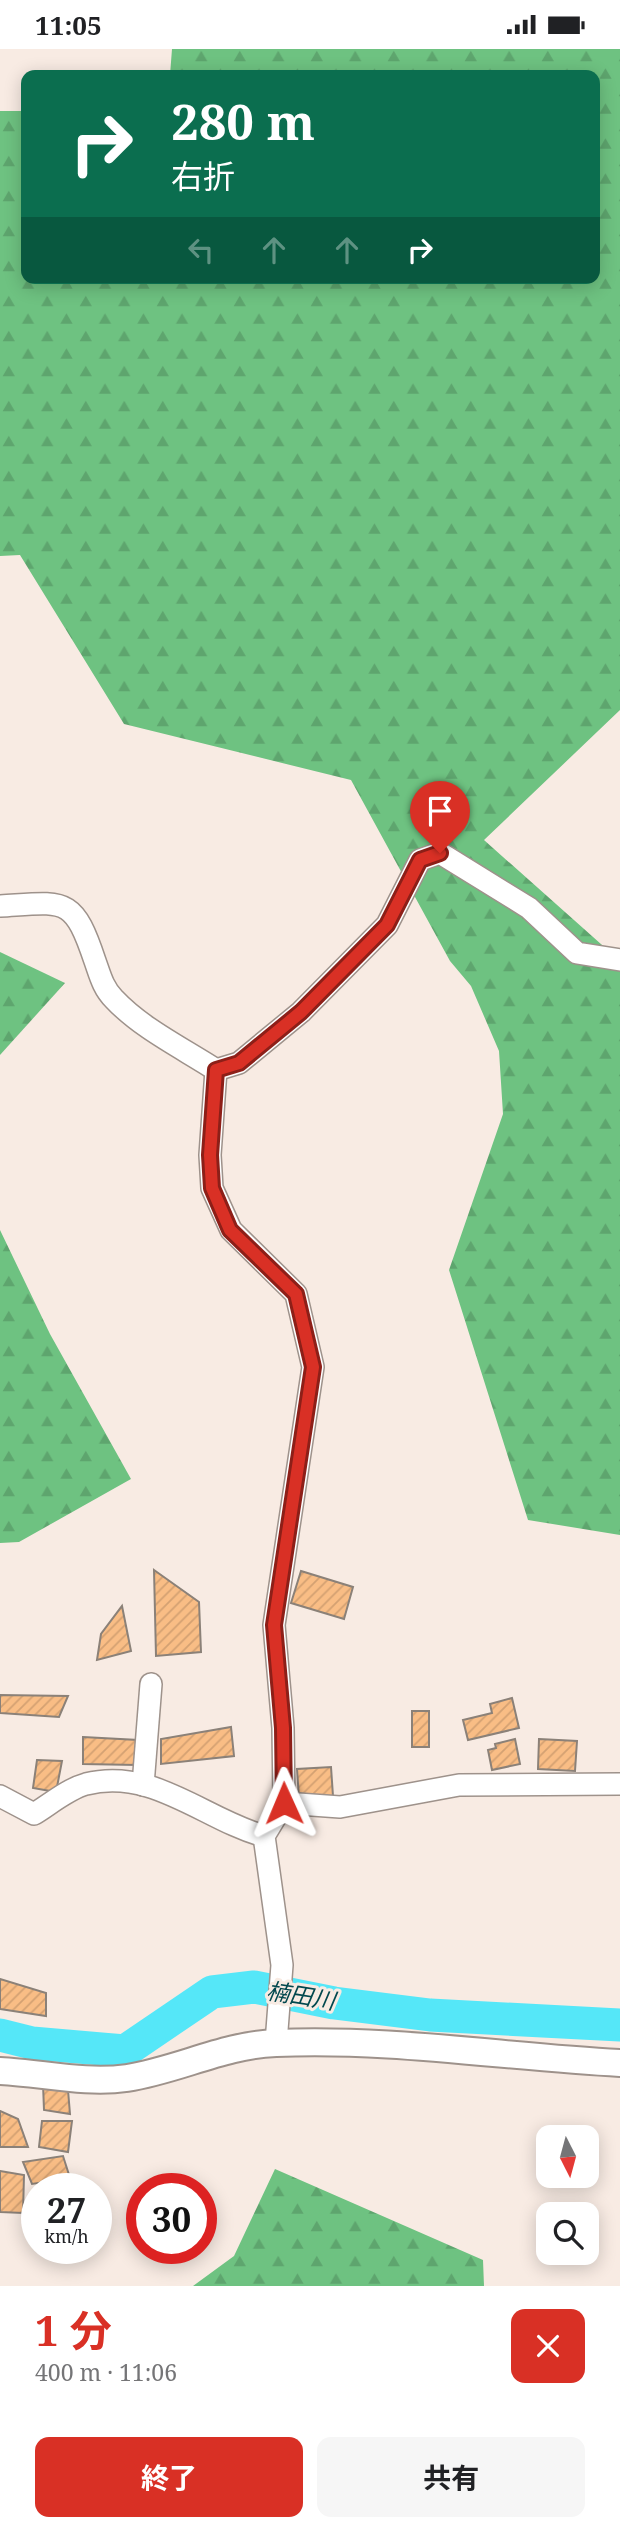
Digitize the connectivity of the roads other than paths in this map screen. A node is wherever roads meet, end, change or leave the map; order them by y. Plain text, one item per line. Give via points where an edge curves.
1 (0, 906) edge
2 (620, 960) edge
3 (216, 1070) junction
4 (151, 1684) dead end
5 (620, 1784) edge
6 (143, 1786) junction
7 (0, 1796) edge
8 (284, 1803) junction
9 (264, 1836) junction
10 (276, 2043) junction
11 (620, 2063) edge
12 (0, 2071) edge

1 - 3 street via 42,903 74,912 103,986 115,1001
2 - 3 street via 576,953 529,908 440,853 420,860 387,925 301,1012 239,1063
3 - 8 street via 212,1188 230,1230 296,1294 313,1367 274,1625
4 - 6 street
5 - 8 street via 459,1785 340,1807
6 - 7 street via 85,1784 34,1814
6 - 9 street
8 - 9 street
9 - 10 street via 282,1965
10 - 11 street via 381,2045
10 - 12 street via 215,2053 126,2078 90,2080

